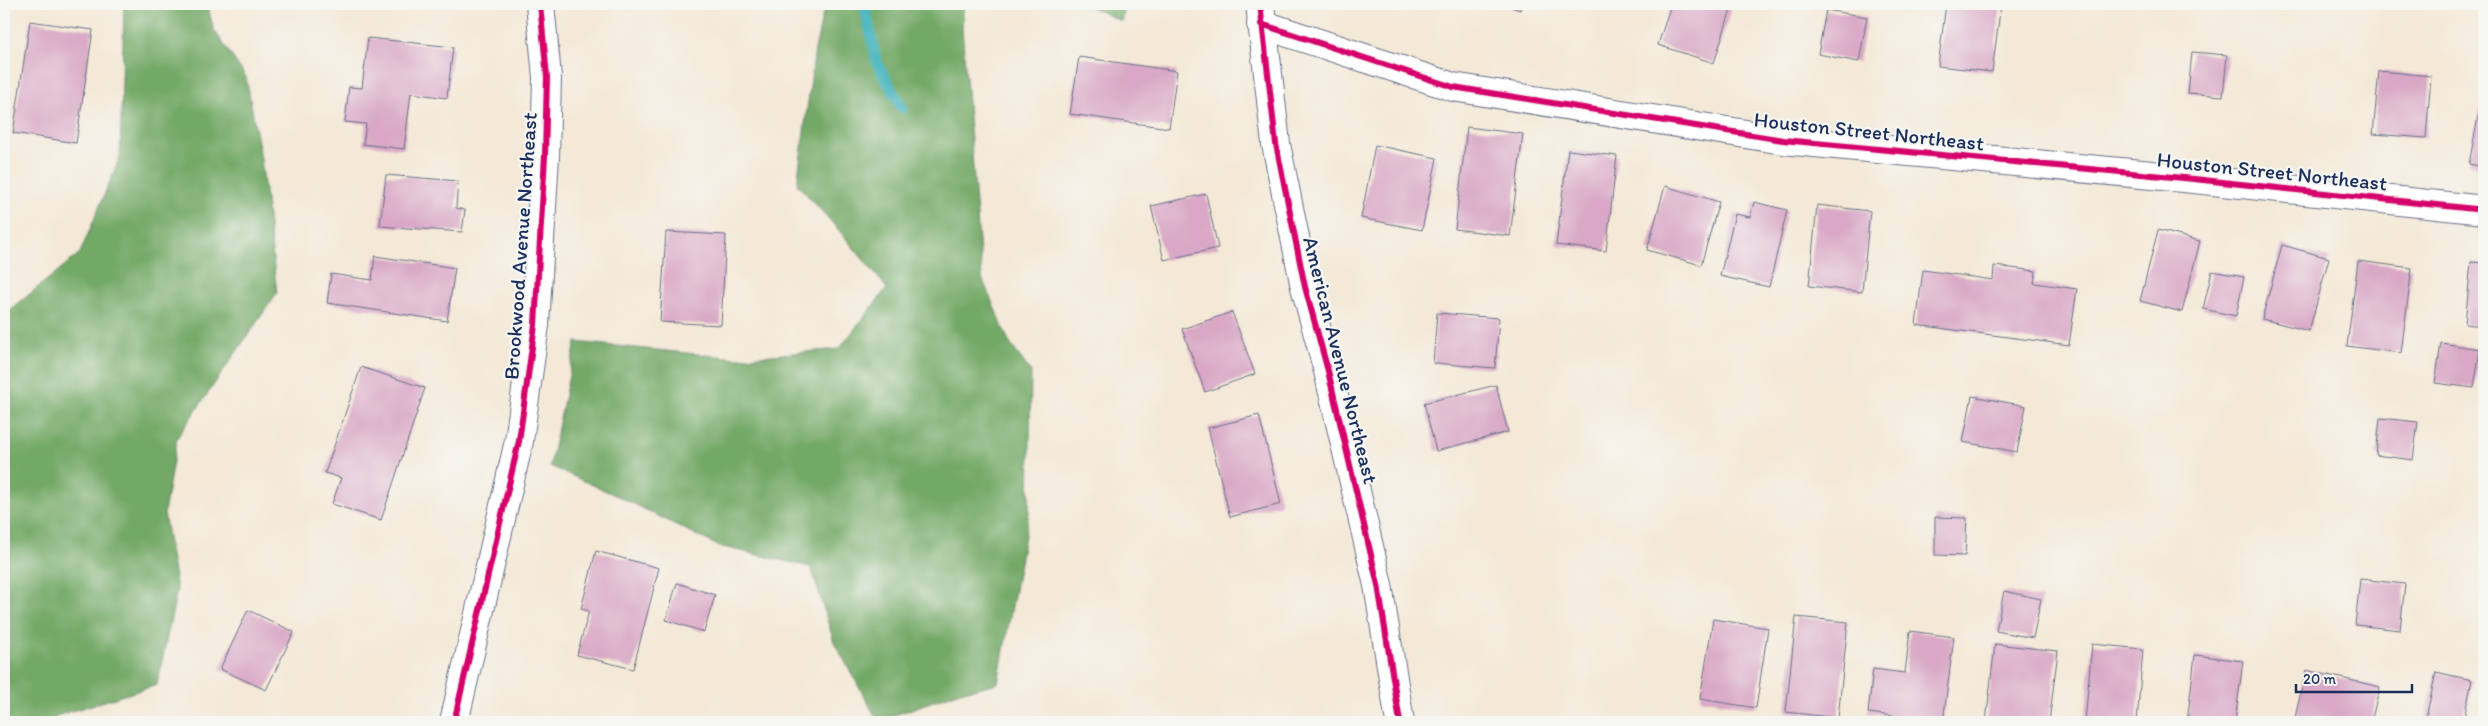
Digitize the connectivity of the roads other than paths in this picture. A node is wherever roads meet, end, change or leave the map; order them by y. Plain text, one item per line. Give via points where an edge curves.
1 (540, 4) edge
2 (1260, 14) edge
3 (2484, 210) edge
4 (454, 722) edge
5 (1400, 722) edge

1 - 4 street, Brookwood Avenue Northeast via 546,77 546,136 535,325 519,441
2 - 3 street, Houston Street Northeast via 1454,87 1783,140
2 - 5 street, American Avenue Northeast via 1276,144 1305,287 1378,585

